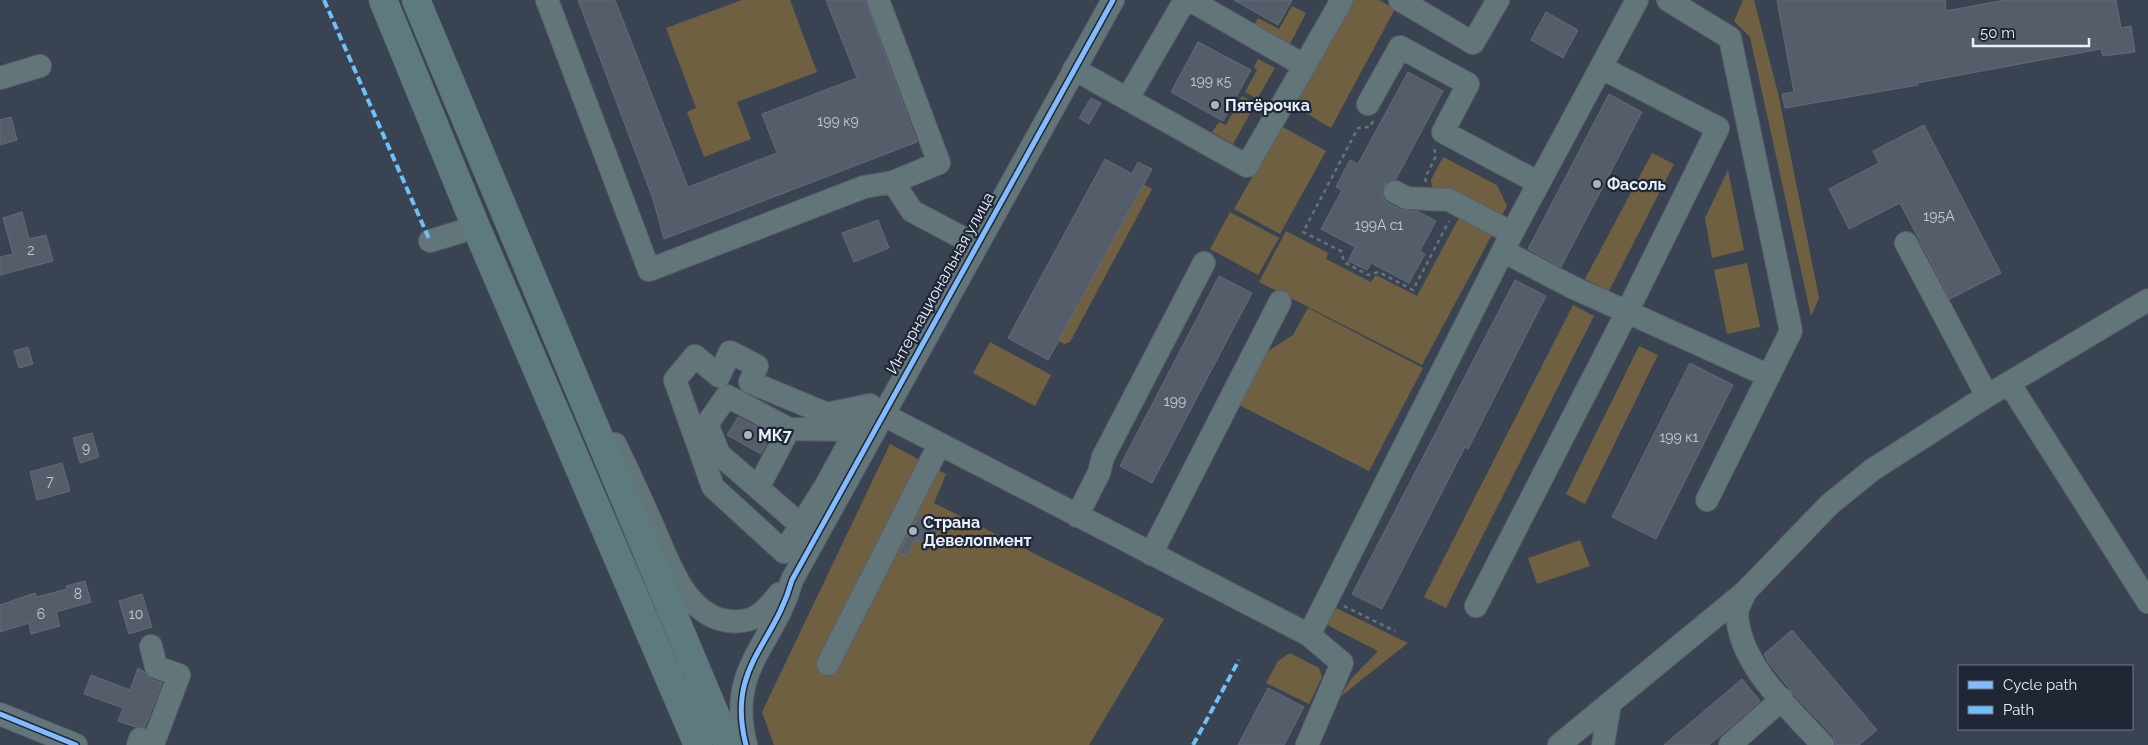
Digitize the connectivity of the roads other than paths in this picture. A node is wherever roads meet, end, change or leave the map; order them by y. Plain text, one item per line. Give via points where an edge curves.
1 (383, 0) edge
2 (416, 0) edge
3 (547, 0) edge
4 (878, 0) edge
5 (1113, 0) edge
6 (1185, 0) edge
7 (1190, 0) edge
8 (1342, 0) edge
9 (1400, 0) edge
10 (1498, 0) edge
11 (1637, 0) edge
12 (1668, 0) edge
13 (40, 66) dead end
14 (1305, 66) junction
15 (1602, 68) junction
16 (1074, 69) junction
17 (0, 78) edge
18 (1128, 98) junction
19 (1368, 104) dead end
20 (893, 182) junction
21 (1540, 183) junction
22 (1395, 192) dead end
23 (476, 226) junction
24 (430, 241) dead end
25 (1507, 242) junction
26 (1906, 243) dead end
27 (976, 245) junction
28 (1204, 263) dead end
29 (2148, 300) edge
30 (1280, 302) dead end
31 (1627, 312) junction
32 (1769, 376) junction
33 (2009, 383) junction
34 (1987, 396) junction
35 (586, 407) junction
36 (871, 423) junction
37 (789, 428) junction
38 (939, 445) junction
39 (759, 486) junction
40 (1707, 500) dead end
41 (1077, 516) junction
42 (808, 530) junction
43 (1150, 554) junction
44 (792, 580) junction
45 (1745, 592) junction
46 (2148, 602) edge
47 (1476, 606) dead end
48 (1309, 635) junction
49 (151, 646) dead end
50 (828, 664) dead end
51 (1782, 699) junction
52 (1610, 703) junction
53 (0, 714) edge
54 (696, 742) edge
55 (76, 745) edge
56 (138, 745) edge
57 (728, 745) edge
58 (746, 745) edge
59 (1307, 745) edge
60 (1559, 745) edge
61 (1603, 745) edge
62 (1730, 745) edge
63 (1823, 745) edge

1 - 23 highway
2 - 35 highway
3 - 20 street via 648,270 864,188
4 - 20 street via 939,162
5 - 16 street, Интернациональная улица
6 - 18 street
7 - 14 street
8 - 14 street
9 - 10 street via 1474,43
11 - 15 street
12 - 32 street via 1730,38 1791,331
13 - 17 street
14 - 18 street via 1247,166
15 - 21 street
15 - 31 street via 1718,128
16 - 18 street
16 - 27 street, Интернациональная улица
19 - 21 street via 1400,47 1468,84 1443,132
20 - 27 street via 912,211
21 - 25 street
22 - 25 street via 1408,198 1449,200
23 - 24 street
23 - 54 highway
25 - 31 street via 1572,287
25 - 48 street
26 - 34 street
27 - 36 street, Интернациональная улица
28 - 41 street via 1103,457 1099,474
29 - 33 street
30 - 43 street
31 - 32 street
31 - 47 street
32 - 40 street
33 - 34 street
33 - 46 street
34 - 45 street via 1872,470 1830,504
35 - 44 street via 612,438 676,576 697,606 723,621 750,621 761,616
35 - 57 highway
36 - 37 street
36 - 38 street
36 - 42 street, Интернациональная улица
36 - 42 street via 870,405 827,414 750,382 757,366 730,352 719,376 695,356 675,380 713,487 784,552
37 - 39 street
37 - 39 street via 727,396 707,424 719,454
38 - 41 street
38 - 50 street
39 - 42 street
41 - 43 street
42 - 44 street, Интернациональная улица
43 - 48 street
44 - 58 street via 783,607 744,680 741,711
45 - 51 street via 1737,612 1748,657
45 - 52 street
48 - 59 street via 1342,663
49 - 56 street via 156,667 179,675 153,744 140,740
51 - 62 street
51 - 63 street
52 - 60 street
52 - 61 street
53 - 55 street

